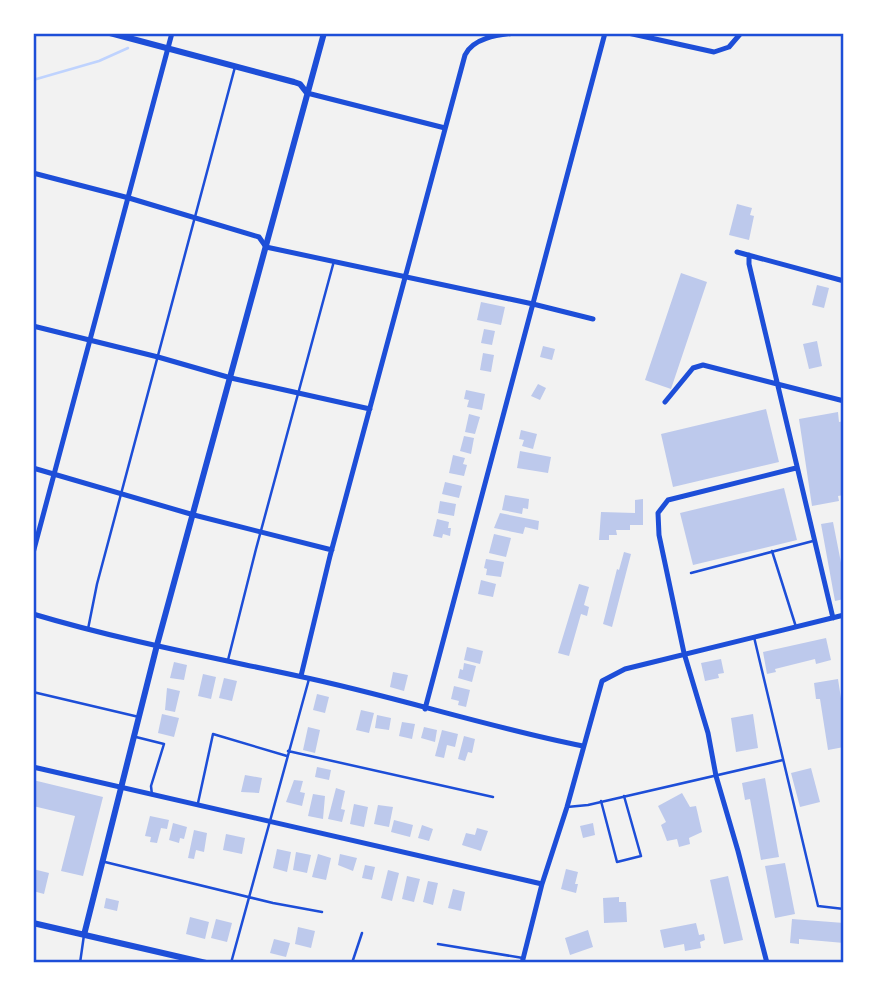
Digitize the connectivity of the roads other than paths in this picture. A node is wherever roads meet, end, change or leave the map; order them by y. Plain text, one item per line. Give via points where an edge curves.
1 (110, 33) edge
2 (172, 33) edge
3 (324, 33) edge
4 (515, 33) edge
5 (605, 33) edge
6 (628, 33) edge
7 (741, 33) edge
8 (168, 48) junction
9 (235, 67) junction
10 (307, 93) junction
11 (445, 128) junction
12 (33, 173) edge
13 (129, 198) junction
14 (196, 218) junction
15 (266, 247) junction
16 (737, 252) dead end
17 (749, 255) junction
18 (334, 261) junction
19 (405, 276) junction
20 (844, 281) edge
21 (533, 304) junction
22 (593, 319) dead end
23 (33, 326) edge
24 (92, 340) junction
25 (158, 357) junction
26 (231, 378) junction
27 (776, 383) junction
28 (298, 392) junction
29 (844, 401) edge
30 (665, 402) dead end
31 (370, 409) junction
32 (33, 468) edge
33 (796, 468) junction
34 (54, 474) junction
35 (122, 493) junction
36 (194, 515) junction
37 (261, 530) junction
38 (814, 541) junction
39 (332, 550) junction
40 (772, 551) junction
41 (33, 554) edge
42 (691, 573) dead end
43 (33, 614) edge
44 (844, 615) edge
45 (833, 618) junction
46 (796, 627) junction
47 (88, 631) junction
48 (754, 637) junction
49 (157, 645) junction
50 (684, 653) junction
51 (228, 662) junction
52 (300, 676) junction
53 (310, 679) junction
54 (33, 692) edge
55 (425, 709) junction
56 (140, 718) junction
57 (136, 737) junction
58 (583, 746) junction
59 (287, 754) junction
60 (783, 760) junction
61 (33, 768) edge
62 (716, 776) junction
63 (122, 790) junction
64 (152, 795) junction
65 (624, 796) junction
66 (493, 797) dead end
67 (601, 801) junction
68 (197, 805) junction
69 (567, 807) junction
70 (269, 822) junction
71 (102, 861) junction
72 (542, 884) junction
73 (249, 896) junction
74 (844, 908) edge
75 (322, 912) dead end
76 (33, 923) edge
77 (362, 933) dead end
78 (84, 935) junction
79 (438, 944) dead end
80 (522, 960) edge
81 (80, 963) edge
82 (206, 963) edge
83 (231, 963) edge
84 (352, 963) edge
85 (767, 963) edge

1 - 8 street
2 - 8 street
3 - 10 street
4 - 11 street via 495,36 468,49
5 - 21 street
6 - 7 street via 714,52 729,47
8 - 9 street
8 - 13 street
9 - 10 street via 300,84
9 - 14 lane
10 - 11 street
10 - 15 street
11 - 19 street
12 - 13 street
13 - 14 street
13 - 24 street
14 - 15 street via 259,237
14 - 25 lane
15 - 18 street
15 - 26 street
16 - 17 street
17 - 20 street
17 - 27 street
18 - 19 street
18 - 28 lane
19 - 21 street
19 - 31 street
21 - 22 street
21 - 55 street
23 - 24 street
24 - 25 street
24 - 34 street
25 - 26 street
25 - 35 lane
26 - 28 street
26 - 36 street
27 - 29 street
27 - 30 street via 697,366
27 - 33 street
28 - 31 street
28 - 37 lane
31 - 39 street
32 - 34 street
33 - 38 street
33 - 50 street via 668,500 659,509 657,522
34 - 35 street
34 - 41 street
35 - 36 street
35 - 47 lane
36 - 37 street
36 - 49 street
37 - 39 street
37 - 51 lane
38 - 40 lane
38 - 45 street
39 - 52 street
40 - 42 lane
40 - 46 lane
43 - 47 street
44 - 45 street
45 - 46 street
46 - 48 street
47 - 49 street
48 - 50 street
48 - 60 lane
49 - 51 street
49 - 56 street
50 - 58 street via 625,669 602,681
50 - 62 street
51 - 52 street
52 - 53 street
53 - 55 street
53 - 59 lane
54 - 56 lane
55 - 58 street
56 - 57 street
57 - 63 street
57 - 64 lane via 164,744 150,786
58 - 69 street
59 - 66 lane
59 - 68 lane via 213,734
59 - 70 lane
60 - 62 lane
60 - 74 lane via 818,905
61 - 63 street
62 - 65 lane
62 - 85 street
63 - 64 street
63 - 71 street
64 - 68 street
65 - 67 lane
65 - 67 lane via 641,856 617,862
67 - 69 lane
68 - 70 street
69 - 72 street
70 - 72 street
70 - 73 lane
71 - 73 lane
71 - 78 street
72 - 80 street
73 - 75 lane
73 - 83 lane
76 - 78 street
77 - 84 lane
78 - 81 lane
78 - 82 street
79 - 80 lane

